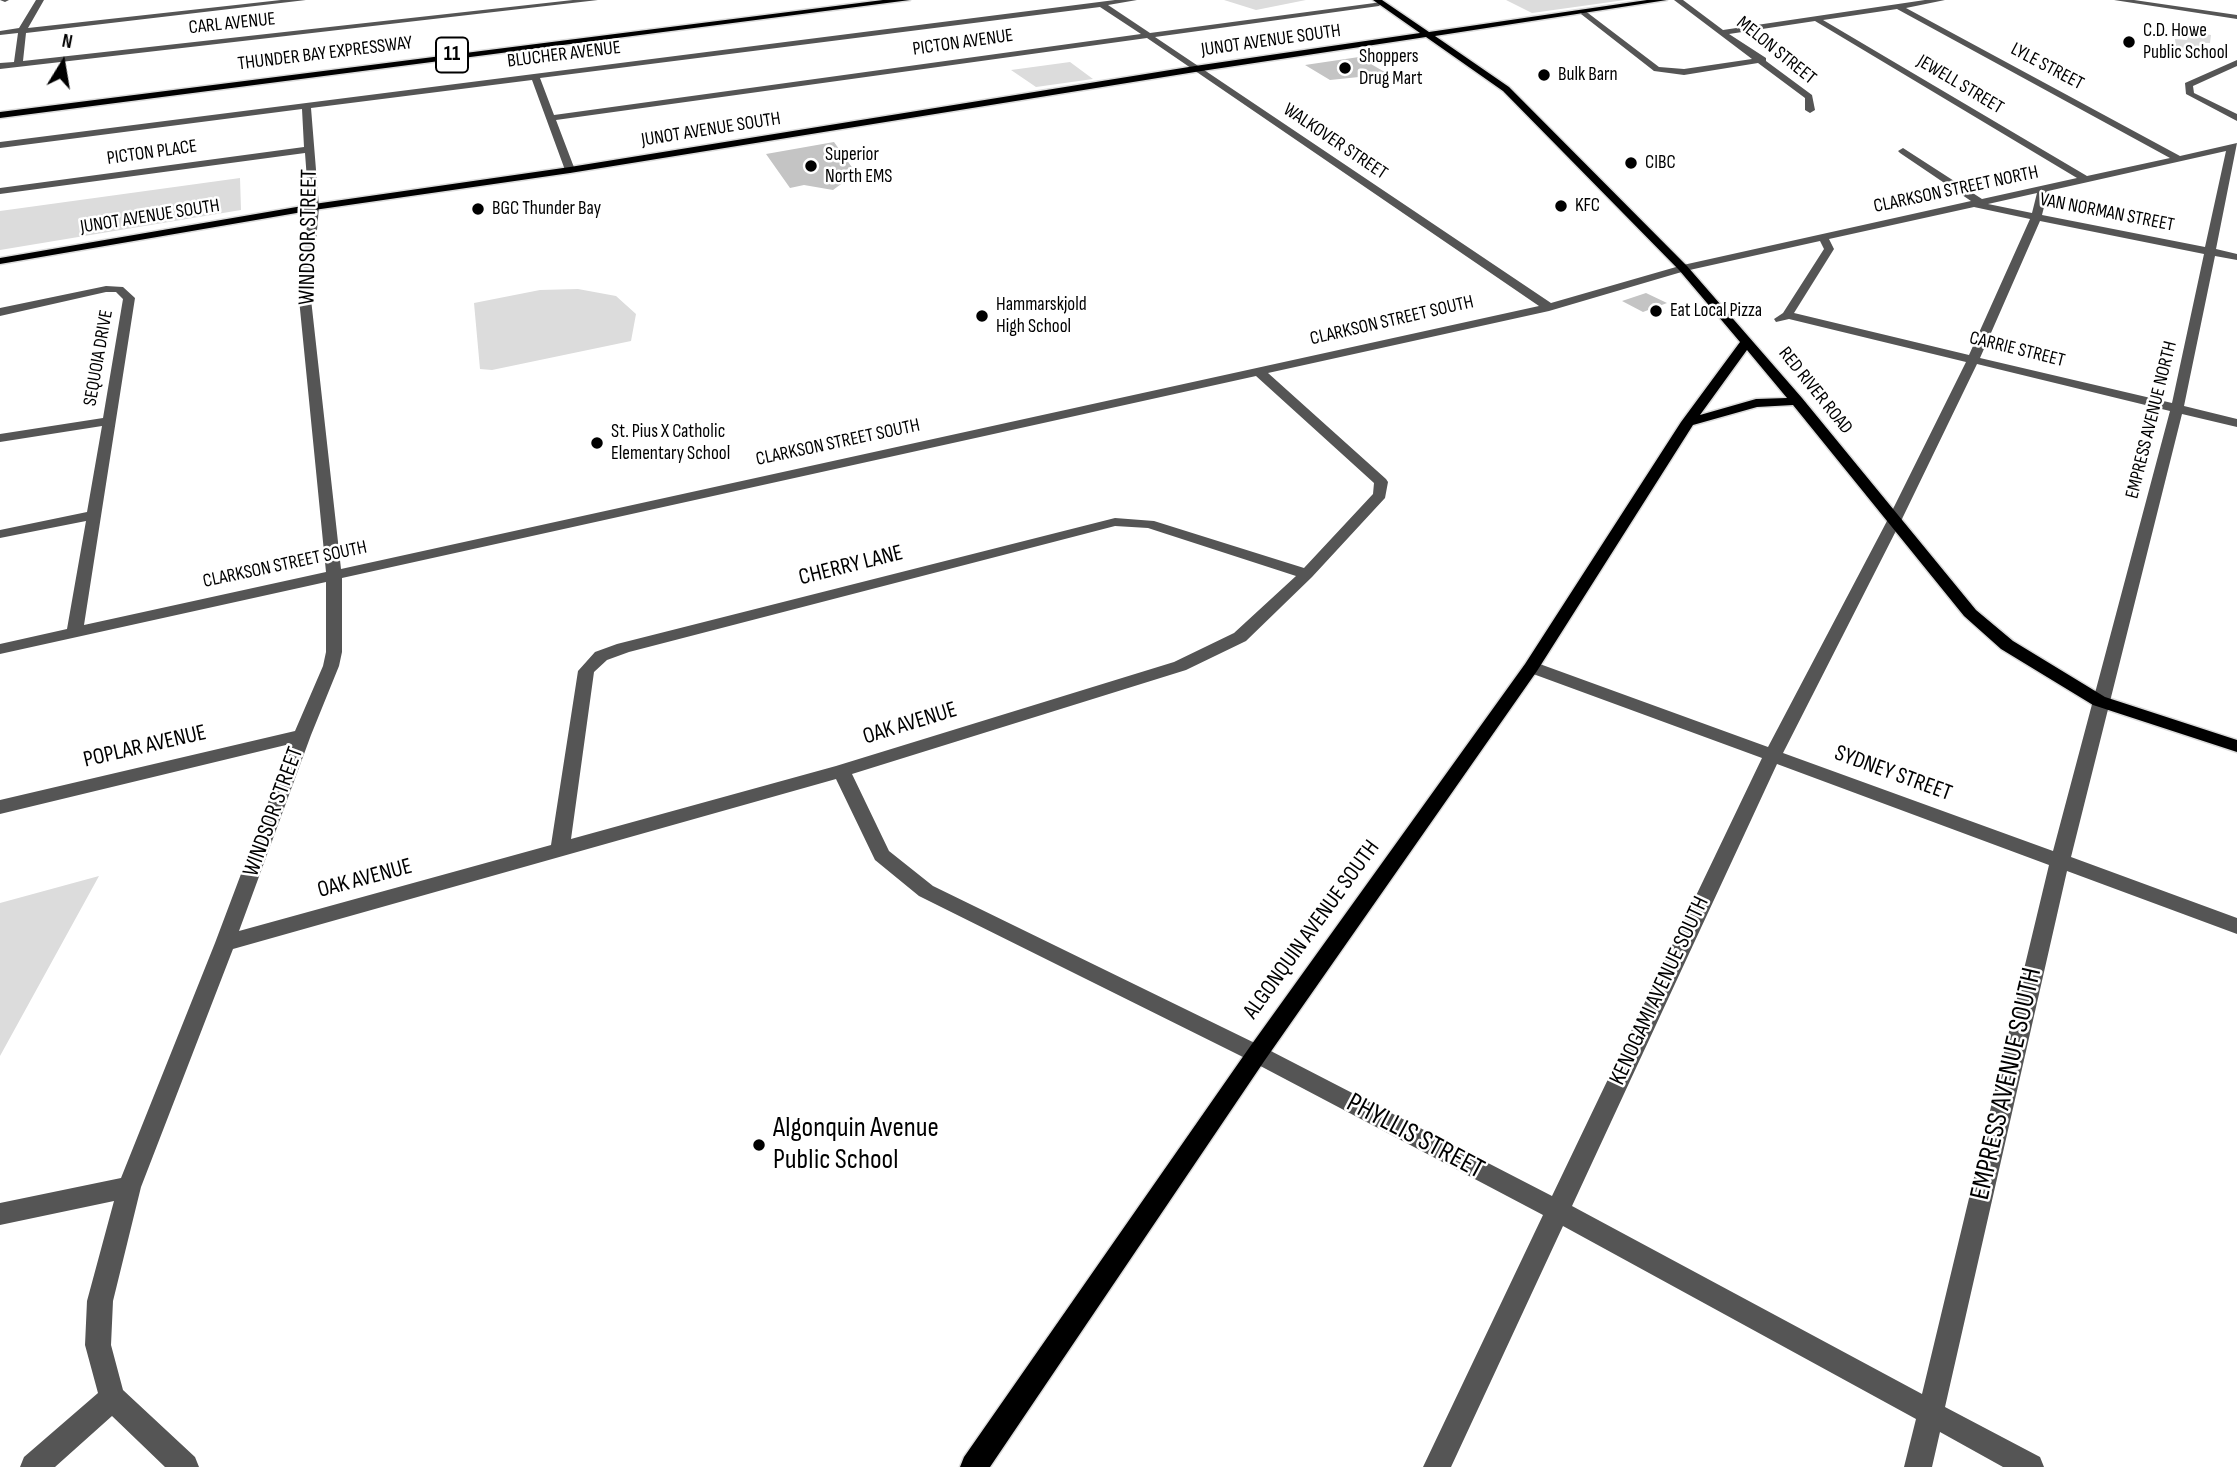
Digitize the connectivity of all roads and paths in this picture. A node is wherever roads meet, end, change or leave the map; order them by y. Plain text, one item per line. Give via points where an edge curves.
1 (5, 0) edge
2 (40, 0) edge
3 (302, 0) edge
4 (594, 0) edge
5 (875, 0) edge
6 (905, 0) edge
7 (1133, 0) edge
8 (1663, 0) edge
9 (1678, 0) edge
10 (1941, 0) edge
11 (2118, 0) edge
12 (0, 1) edge
13 (558, 2) edge
14 (1379, 3) edge
15 (1101, 4) junction
16 (1899, 7) junction
17 (1584, 12) junction
18 (2237, 17) edge
19 (1818, 20) junction
20 (22, 31) junction
21 (1724, 32) junction
22 (0, 33) edge
23 (1146, 35) junction
24 (1428, 36) junction
25 (1763, 60) junction
26 (2237, 63) edge
27 (18, 64) junction
28 (0, 66) edge
29 (1195, 69) junction
30 (535, 76) junction
31 (306, 106) junction
32 (0, 108) edge
33 (1810, 110) dead end
34 (0, 115) edge
35 (551, 118) junction
36 (2237, 118) edge
37 (0, 145) edge
38 (2235, 147) edge
39 (310, 149) junction
40 (1903, 151) dead end
41 (2179, 159) junction
42 (570, 170) junction
43 (2085, 180) junction
44 (2043, 189) junction
45 (0, 191) edge
46 (1975, 203) junction
47 (314, 207) junction
48 (2036, 217) junction
49 (1823, 237) junction
50 (2210, 252) junction
51 (2237, 257) edge
52 (0, 261) edge
53 (1683, 268) junction
54 (1549, 307) junction
55 (0, 312) edge
56 (1748, 342) junction
57 (1973, 359) junction
58 (1259, 372) junction
59 (1797, 401) junction
60 (2177, 409) junction
61 (108, 421) junction
62 (1689, 422) junction
63 (2237, 423) edge
64 (0, 438) edge
65 (93, 516) junction
66 (1894, 521) junction
67 (0, 534) edge
68 (1307, 574) junction
69 (334, 575) junction
70 (75, 632) junction
71 (0, 649) edge
72 (1531, 667) junction
73 (2099, 701) junction
74 (302, 735) junction
75 (2237, 746) edge
76 (1772, 755) junction
77 (841, 771) junction
78 (0, 807) edge
79 (561, 851) junction
80 (2060, 861) junction
81 (2237, 926) edge
82 (225, 943) junction
83 (1257, 1054) junction
84 (129, 1187) junction
85 (1556, 1210) junction
86 (0, 1214) edge
87 (112, 1398) junction
88 (1930, 1412) junction
89 (34, 1467) edge
90 (185, 1467) edge
91 (974, 1467) edge
92 (1437, 1467) edge
93 (1918, 1467) edge
94 (2030, 1467) edge

1 - 12 street
2 - 20 street
3 - 20 street
4 - 13 street, CARL AVENUE
5 - 32 highway, THUNDER BAY EXPRESSWAY / 11
6 - 34 highway, THUNDER BAY EXPRESSWAY / 11
7 - 15 street, BLUCHER AVENUE
8 - 17 main road, JUNOT AVENUE SOUTH
9 - 21 street, MELON STREET
10 - 16 street
11 - 18 street
13 - 27 street, CARL AVENUE
14 - 23 street, PICTON AVENUE
14 - 24 main road, RED RIVER ROAD
15 - 23 street, WALKOVER STREET
15 - 30 street, BLUCHER AVENUE
16 - 19 street
16 - 41 street, LYLE STREET
17 - 24 main road, JUNOT AVENUE SOUTH
17 - 25 street via 1657,69 1684,72
19 - 21 street
19 - 43 street, JEWELL STREET
20 - 22 street
20 - 27 street
21 - 25 street, MELON STREET
23 - 29 street, WALKOVER STREET
23 - 35 street, PICTON AVENUE
24 - 29 main road, JUNOT AVENUE SOUTH
24 - 53 main road, RED RIVER ROAD via 1506,89
25 - 33 street, MELON STREET via 1809,97
26 - 36 street via 2188,85 2190,94
27 - 28 street, CARL AVENUE
29 - 42 main road, JUNOT AVENUE SOUTH
29 - 54 street, WALKOVER STREET
30 - 31 street, BLUCHER AVENUE
30 - 35 street
31 - 37 street, BLUCHER AVENUE
31 - 39 street, WINDSOR STREET
35 - 42 street
38 - 41 street, CLARKSON STREET NORTH
38 - 50 street, EMPRESS AVENUE NORTH
39 - 45 street, PICTON PLACE
39 - 47 street, WINDSOR STREET
40 - 46 street
41 - 43 street, CLARKSON STREET NORTH
42 - 47 main road, JUNOT AVENUE SOUTH
43 - 44 street, CLARKSON STREET NORTH
44 - 46 street, CLARKSON STREET NORTH
44 - 48 street, KENOGAMI AVENUE SOUTH
46 - 48 street, VAN NORMAN STREET
46 - 49 street, CLARKSON STREET NORTH
47 - 52 main road, JUNOT AVENUE SOUTH
47 - 69 street, WINDSOR STREET via 306,299
48 - 50 street, VAN NORMAN STREET
48 - 57 street, KENOGAMI AVENUE SOUTH
49 - 53 street, CLARKSON STREET NORTH
49 - 57 street, CARRIE STREET via 1829,249 1782,318
50 - 51 street, VAN NORMAN STREET
50 - 60 street, EMPRESS AVENUE NORTH
53 - 54 street, CLARKSON STREET SOUTH
53 - 56 main road, RED RIVER ROAD
54 - 58 street, CLARKSON STREET SOUTH
55 - 61 street, SEQUOIA DRIVE via 106,289 125,293 129,298
56 - 59 main road, RED RIVER ROAD
56 - 62 main road, ALGONQUIN AVENUE SOUTH
57 - 60 street, CARRIE STREET
57 - 66 street, KENOGAMI AVENUE SOUTH
58 - 68 street, OAK AVENUE via 1381,482 1380,495
58 - 69 street, CLARKSON STREET SOUTH
59 - 62 main road via 1756,404
59 - 66 main road, RED RIVER ROAD
60 - 63 street, CARRIE STREET
60 - 73 street, EMPRESS AVENUE NORTH
61 - 64 street
61 - 65 street, SEQUOIA DRIVE
62 - 72 main road, ALGONQUIN AVENUE SOUTH
65 - 67 street
65 - 70 street, SEQUOIA DRIVE
66 - 73 main road, RED RIVER ROAD via 1970,613 2007,645
66 - 76 street, KENOGAMI AVENUE SOUTH
68 - 77 street, OAK AVENUE via 1240,637 1180,666
68 - 79 street, CHERRY LANE via 1149,524 1115,522 601,656 586,671
69 - 70 street, CLARKSON STREET SOUTH
69 - 74 street, WINDSOR STREET via 331,666
70 - 71 street, CLARKSON STREET SOUTH
72 - 76 street, SYDNEY STREET
72 - 83 main road, ALGONQUIN AVENUE SOUTH
73 - 75 main road, RED RIVER ROAD
73 - 80 street, EMPRESS AVENUE SOUTH
74 - 78 street, POPLAR AVENUE
74 - 82 street, WINDSOR STREET
76 - 80 street, SYDNEY STREET
76 - 85 street, KENOGAMI AVENUE SOUTH
77 - 79 street, OAK AVENUE
77 - 83 street, PHYLLIS STREET via 883,855 926,891
79 - 82 street, OAK AVENUE
80 - 81 street, SYDNEY STREET
80 - 88 street, EMPRESS AVENUE SOUTH
82 - 84 street, WINDSOR STREET
83 - 85 street, PHYLLIS STREET
83 - 91 main road, ALGONQUIN AVENUE SOUTH
84 - 86 street
84 - 87 street, WINDSOR STREET via 100,1301 98,1345
85 - 88 street, PHYLLIS STREET
85 - 92 street, KENOGAMI AVENUE SOUTH
87 - 89 street
87 - 90 street
88 - 93 street, EMPRESS AVENUE SOUTH
88 - 94 street, PHYLLIS STREET

